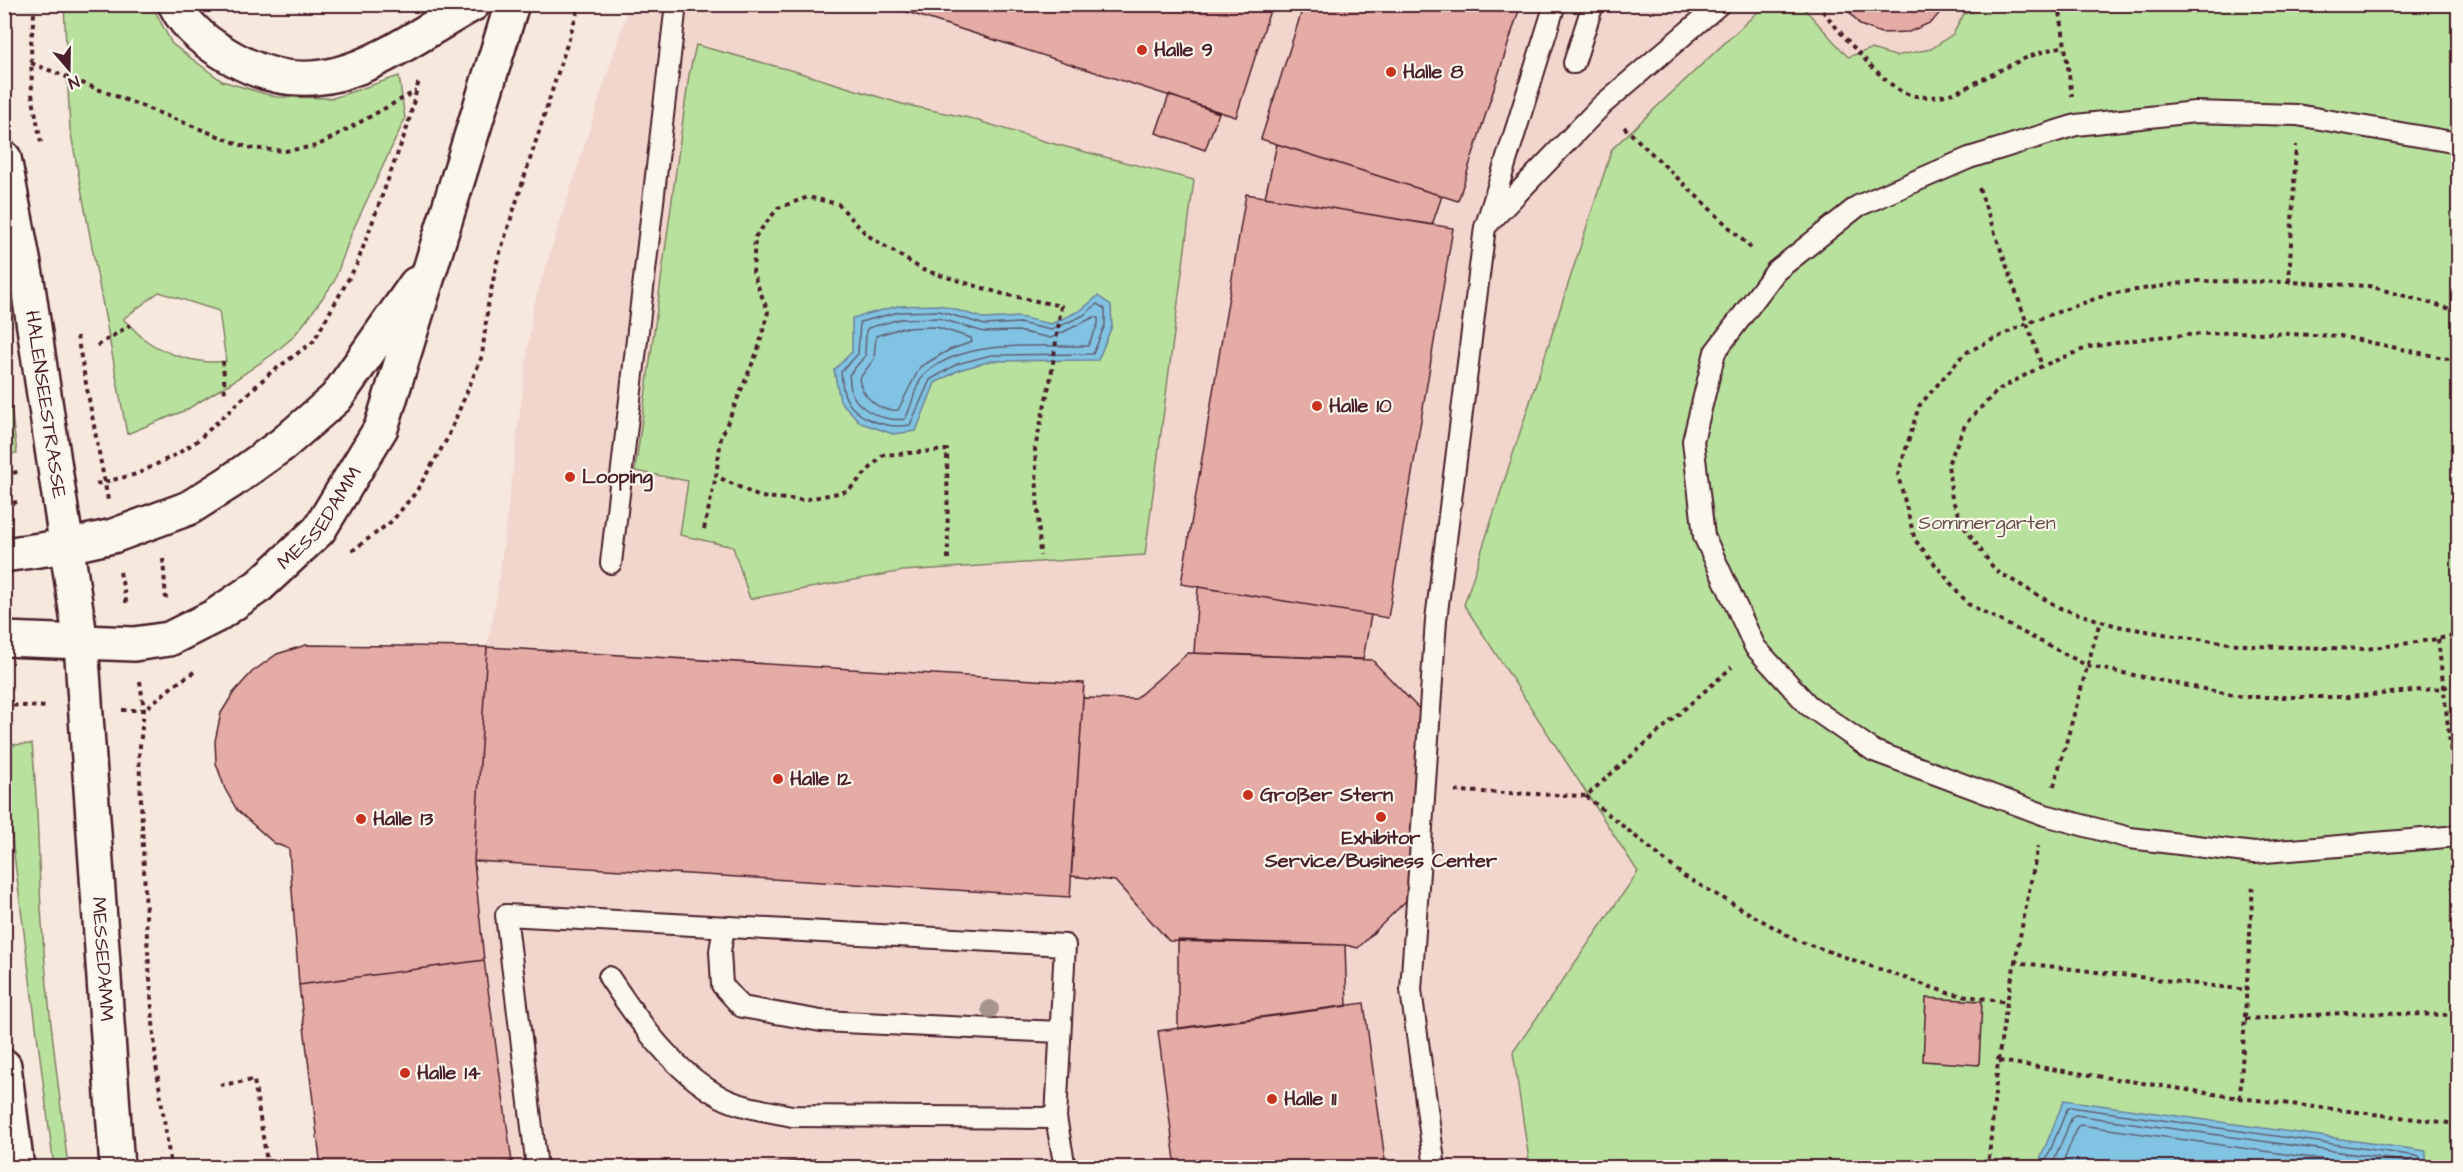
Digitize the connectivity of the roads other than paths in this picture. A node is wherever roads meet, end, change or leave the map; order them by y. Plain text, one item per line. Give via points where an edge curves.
1 (175, 4) edge
2 (473, 4) edge
3 (512, 4) edge
4 (676, 4) edge
5 (1555, 4) edge
6 (1593, 4) edge
7 (1720, 4) edge
8 (1574, 63) dead end
9 (2458, 143) edge
10 (4, 158) edge
11 (1485, 227) junction
12 (433, 261) junction
13 (68, 546) junction
14 (4, 555) edge
15 (611, 563) dead end
16 (4, 639) edge
17 (81, 643) junction
18 (2458, 836) edge
19 (724, 927) junction
20 (609, 977) dead end
21 (1060, 1032) junction
22 (4, 1066) edge
23 (1056, 1118) junction
24 (17, 1167) edge
25 (117, 1167) edge
26 (537, 1167) edge
27 (1065, 1167) edge
28 (1435, 1167) edge

1 - 2 main road via 182,18 207,44 247,66 288,79 325,77 358,69
3 - 12 main road, MESSEDAMM
4 - 15 lane
5 - 11 lane
6 - 8 lane
7 - 11 lane via 1602,105
9 - 18 lane via 2297,115 2195,112 2076,125 1968,159 1858,206 1776,271 1715,352 1693,441 1704,536 1755,647 1808,705 1874,752 2045,815 2130,838 2254,853
10 - 13 main road, HALENSEESTRASSE
11 - 28 lane via 1436,620 1411,990
12 - 13 main road, MESSEDAMM via 336,398 283,444 189,508 113,536
12 - 17 main road, MESSEDAMM via 381,428 319,530 259,586 214,616 169,639 134,644
13 - 14 main road, MESSEDAMM
13 - 17 main road, MESSEDAMM
16 - 17 main road, MESSEDAMM
17 - 25 main road, MESSEDAMM
19 - 21 lane via 720,951 722,985 742,1007 821,1021
19 - 21 lane via 1065,945
19 - 26 lane via 506,915
20 - 23 lane via 657,1043 690,1077 722,1098 792,1116
21 - 23 lane
22 - 24 main road
23 - 27 lane

